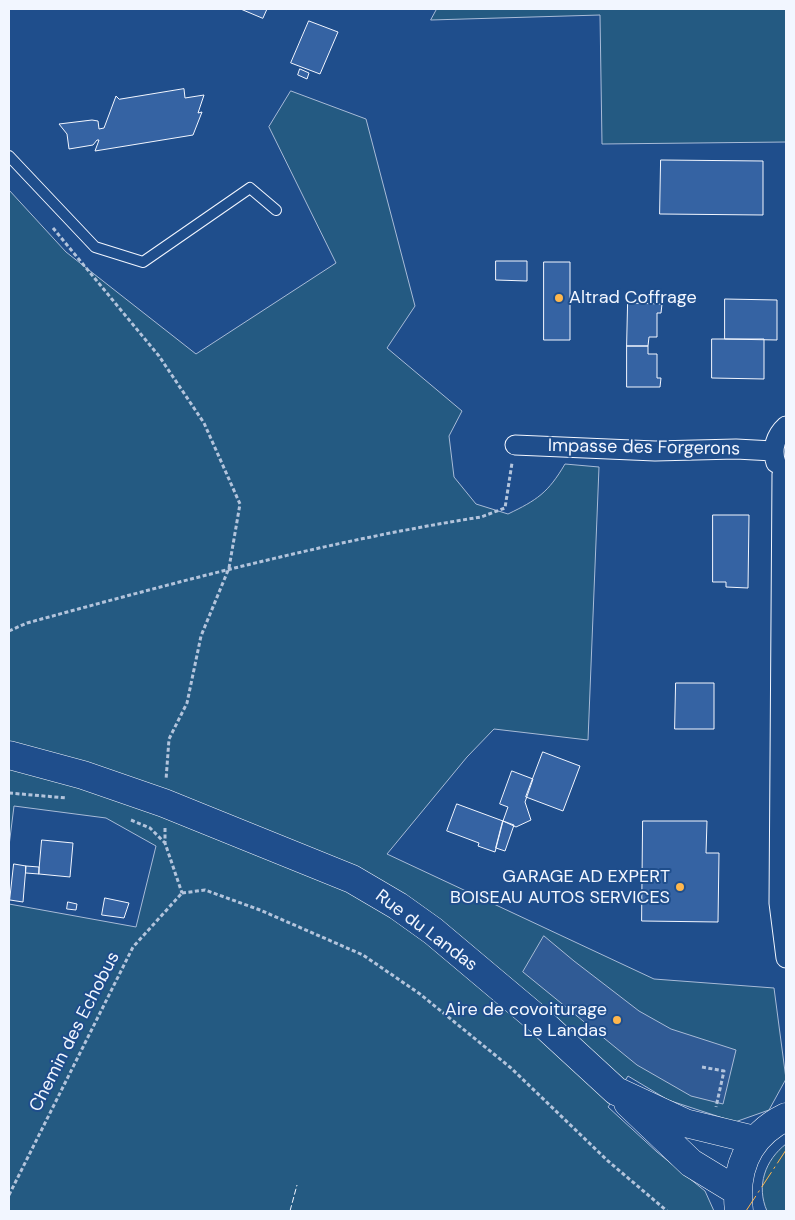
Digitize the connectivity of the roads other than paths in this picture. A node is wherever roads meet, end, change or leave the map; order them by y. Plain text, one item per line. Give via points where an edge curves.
1 (9, 156) edge
2 (276, 210) dead end
3 (786, 426) edge
4 (514, 445) road end
5 (773, 451) junction
6 (784, 476) edge
7 (9, 755) edge
8 (786, 958) edge
9 (616, 1091) junction
10 (786, 1117) edge
11 (755, 1140) junction
12 (738, 1201) edge

1 - 2 lane via 94,246 143,262 250,188
3 - 5 street
4 - 5 street, Impasse des Forgerons via 655,452
5 - 6 street via 777,467
6 - 8 street via 779,903
7 - 9 street, Rue du Landas via 83,775 164,803 352,879 433,931 540,1020
9 - 11 street, Rue du Landas via 685,1123
9 - 12 street via 655,1130
10 - 11 street
11 - 12 street via 741,1164

